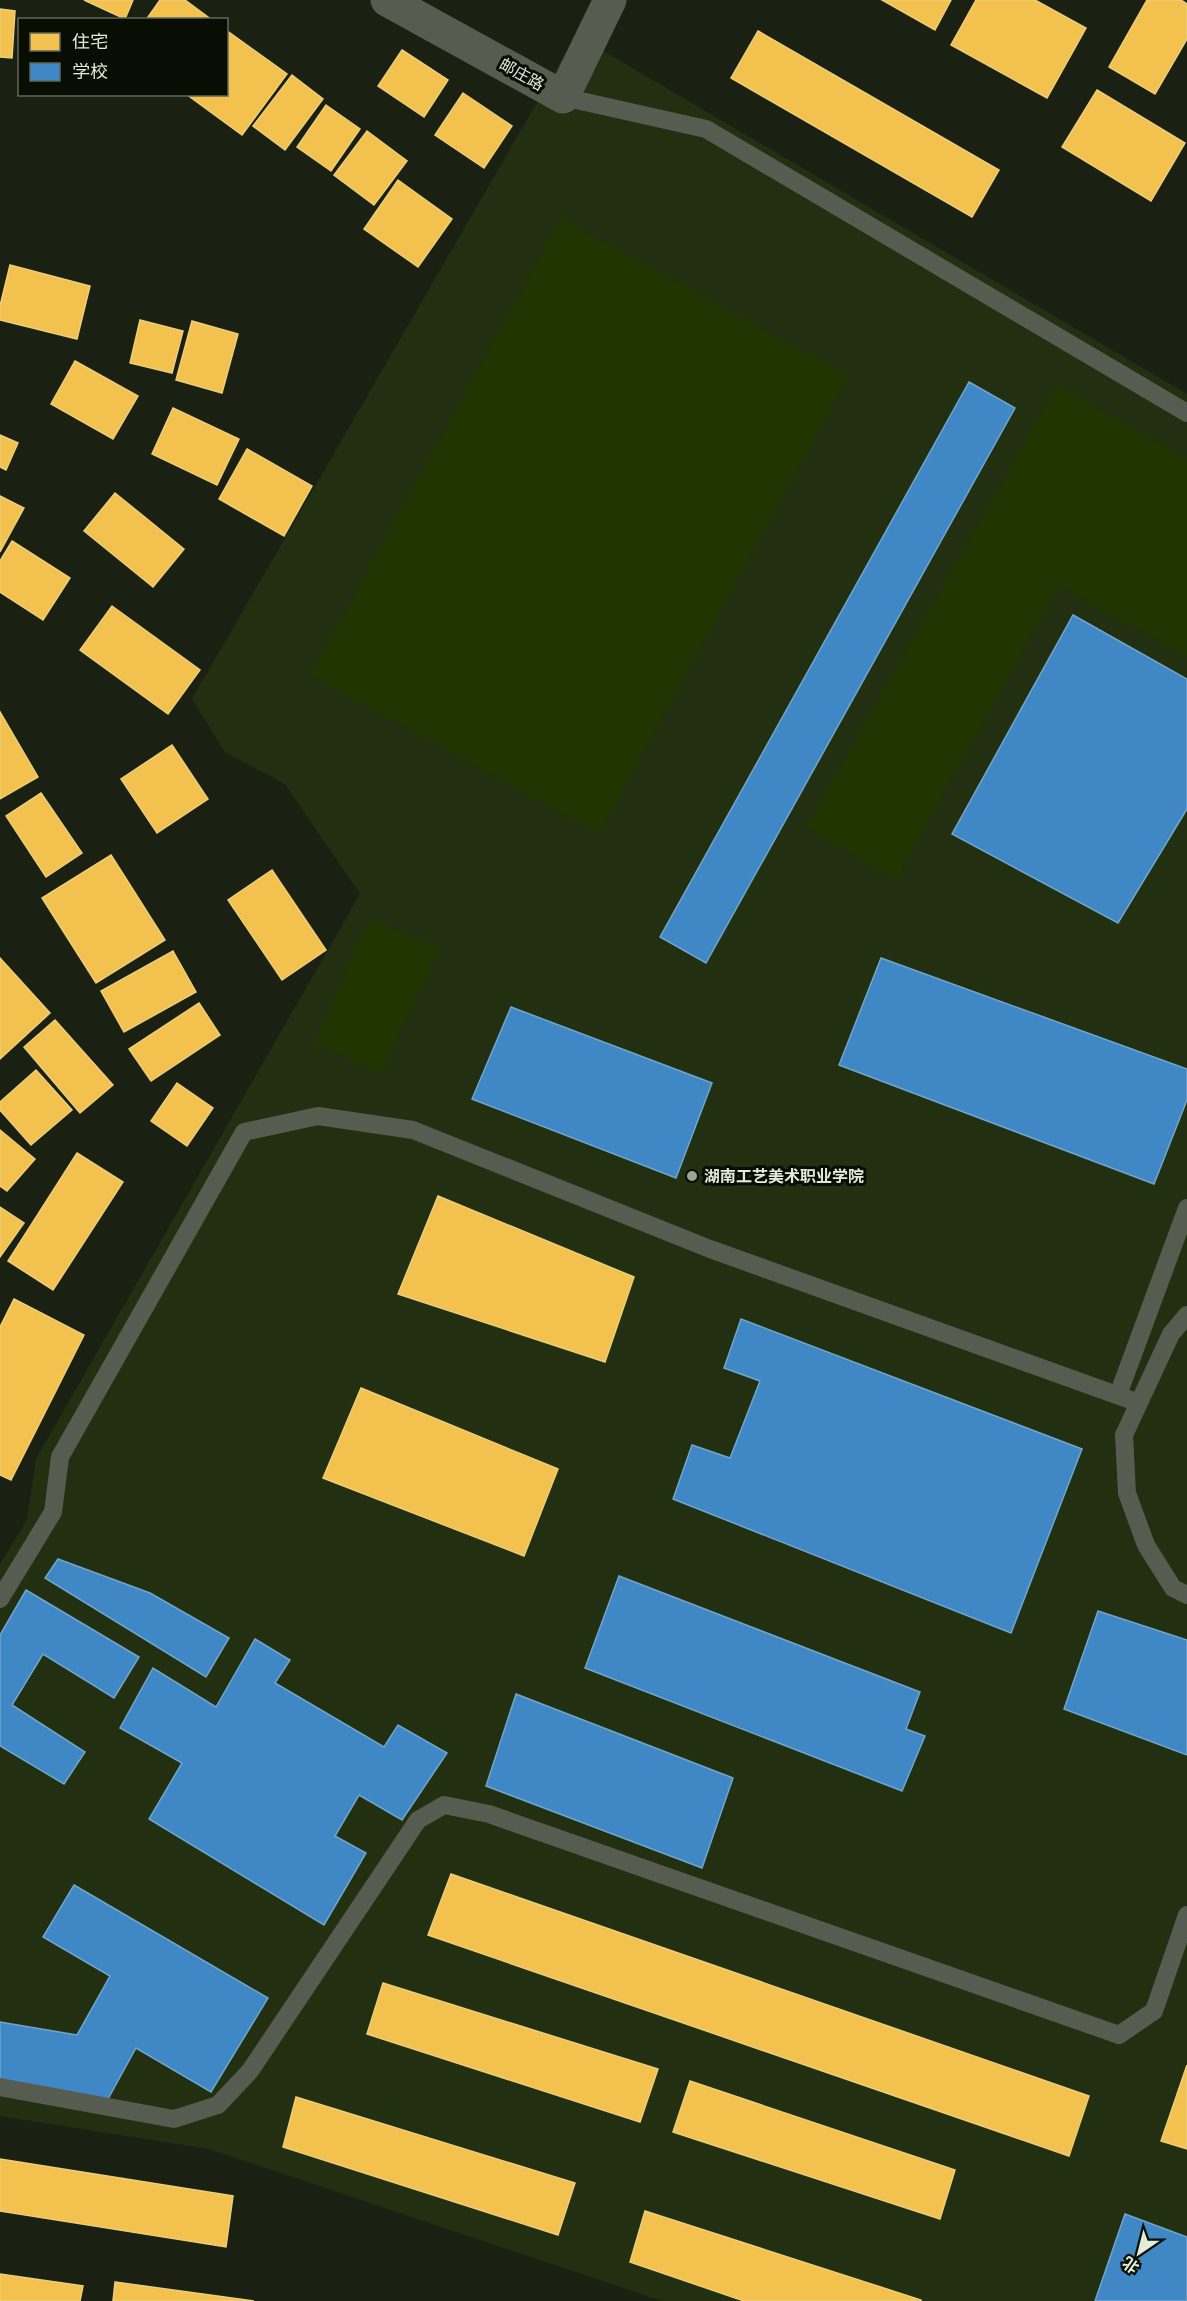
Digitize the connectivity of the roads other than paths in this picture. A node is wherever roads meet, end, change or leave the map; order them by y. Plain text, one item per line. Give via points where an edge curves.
1 (387, 0) edge
2 (610, 0) edge
3 (563, 97) junction
4 (1187, 413) edge
5 (1187, 1208) edge
6 (1187, 1315) edge
7 (1118, 1395) junction
8 (1139, 1403) junction
9 (1187, 1595) edge
10 (0, 1599) edge
11 (1187, 1915) edge
12 (0, 2087) edge

1 - 3 street, 邮庄路
2 - 3 street, 邮庄路
3 - 4 lane via 706,129
5 - 7 lane
6 - 8 lane via 1171,1334
7 - 8 lane
7 - 10 lane via 711,1249 413,1130 318,1116 244,1132 60,1457 52,1512
8 - 9 lane via 1124,1435 1127,1493 1146,1545 1173,1588
11 - 12 lane via 1155,2011 1119,2035 489,1814 444,1805 418,1820 250,2071 218,2105 174,2119

